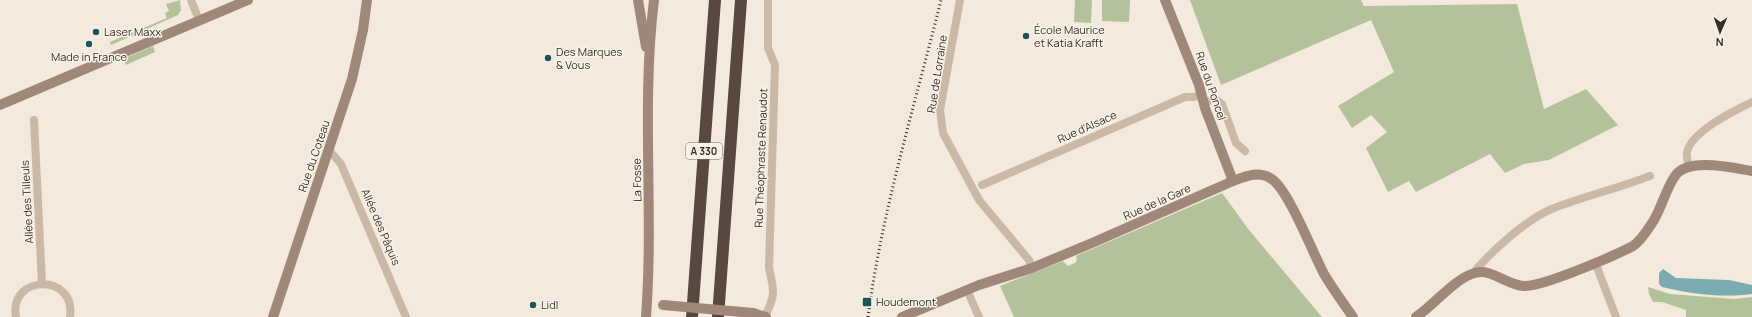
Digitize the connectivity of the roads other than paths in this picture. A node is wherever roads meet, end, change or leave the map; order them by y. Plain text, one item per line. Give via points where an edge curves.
1 (191, 0) edge
2 (248, 0) edge
3 (367, 0) edge
4 (638, 0) edge
5 (654, 0) edge
6 (715, 0) edge
7 (741, 0) edge
8 (768, 0) edge
9 (960, 0) edge
10 (1165, 0) edge
11 (199, 20) junction
12 (648, 57) junction
13 (1203, 99) junction
14 (1752, 102) edge
15 (0, 105) edge
16 (34, 120) dead end
17 (329, 150) junction
18 (1245, 152) dead end
19 (1689, 168) junction
20 (1752, 171) edge
21 (1650, 176) dead end
22 (1233, 181) junction
23 (982, 185) dead end
24 (1595, 262) junction
25 (1032, 268) junction
26 (1473, 273) junction
27 (42, 284) junction
28 (967, 290) junction
29 (647, 303) junction
30 (766, 316) edge
31 (16, 317) edge
32 (70, 317) edge
33 (273, 317) edge
34 (406, 317) edge
35 (646, 317) edge
36 (692, 317) edge
37 (718, 317) edge
38 (902, 317) edge
39 (979, 317) edge
40 (1353, 317) edge
41 (1416, 317) edge
42 (1616, 317) edge

1 - 11 street
2 - 11 street
3 - 17 street, Rue du Coteau via 357,63
4 - 12 street, La Fosse
5 - 12 street, La Fosse
6 - 36 highway, A 330
7 - 37 highway, A 330
8 - 30 street, Rue Théophraste Renaudot via 768,48 775,65 769,268 774,287 772,302
9 - 25 street, Rue de Lorraine via 940,121 947,143 972,190 1029,260
10 - 13 street, Rue du Poncel
11 - 15 street
12 - 29 street, La Fosse via 650,225
13 - 18 street, Rue d'Alsace via 1215,100 1222,104 1236,143
13 - 22 street, Rue du Poncel
13 - 23 street, Rue d'Alsace via 1185,97
14 - 19 street via 1732,111 1704,130 1688,149
16 - 27 street, Allée des Tilleuls
17 - 33 street, Rue du Coteau
17 - 34 street, Allée des Pâquis via 341,164
19 - 20 street via 1709,165
19 - 24 street via 1675,176 1656,216 1638,243
21 - 26 street via 1553,209 1511,236 1491,252
22 - 25 street, Rue de la Gare
22 - 40 street, Rue de la Gare via 1257,174 1268,177 1278,184 1324,273
24 - 26 street via 1529,286 1516,285 1487,273
24 - 42 street
25 - 28 street, Rue de la Gare
26 - 41 street via 1457,282
27 - 31 street via 29,287 20,295 15,308
27 - 32 street via 53,286 62,292 69,303
28 - 38 street, Rue de la Gare
28 - 39 street
29 - 30 street, bridge
29 - 35 street, La Fosse

